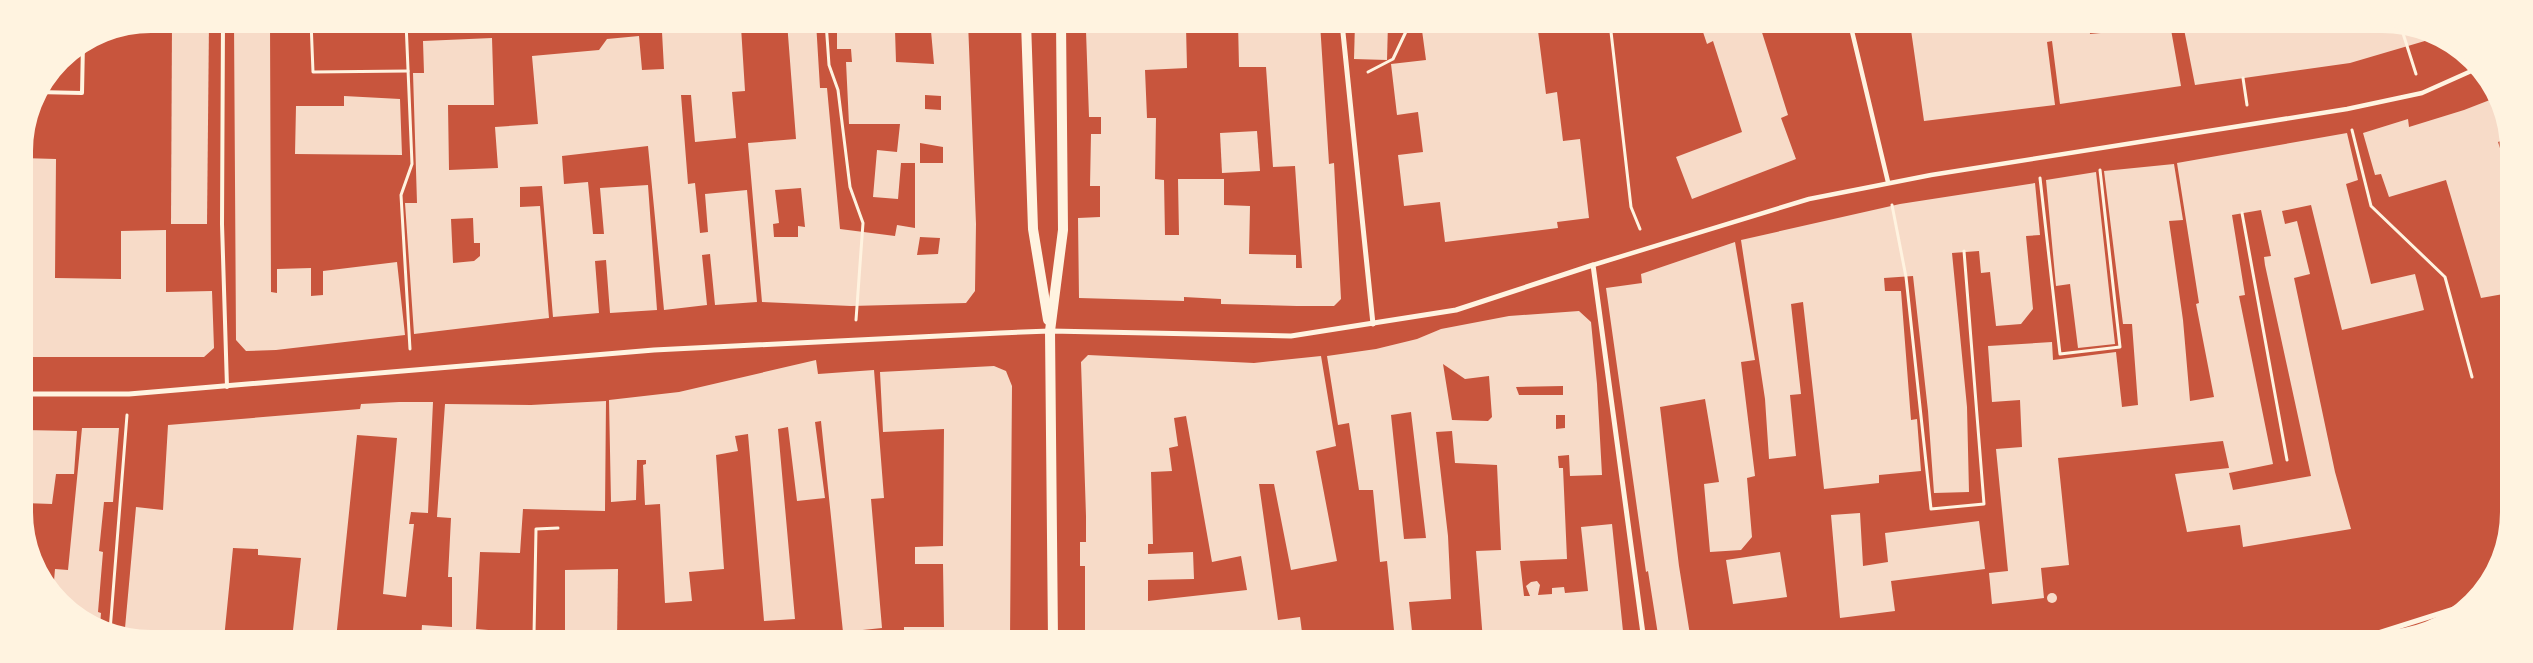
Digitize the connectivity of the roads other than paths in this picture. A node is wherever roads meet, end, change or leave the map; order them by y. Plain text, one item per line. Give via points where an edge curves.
1 (223, 30) edge
2 (1026, 30) edge
3 (1062, 30) edge
4 (1343, 30) edge
5 (1852, 30) edge
6 (84, 50) edge
7 (2473, 70) edge
8 (45, 92) edge
9 (1888, 182) junction
10 (1593, 265) junction
11 (1373, 324) junction
12 (1050, 331) junction
13 (227, 387) junction
14 (30, 394) edge
15 (2454, 609) edge
16 (1053, 633) edge
17 (1643, 633) edge
18 (2381, 633) edge

1 - 13 lane via 222,224
2 - 12 main road via 1033,229
3 - 12 main road via 1063,230
4 - 11 street
5 - 9 street
6 - 8 lane via 82,93
7 - 9 street via 2422,93 2299,117
9 - 10 street via 1809,199
10 - 11 street via 1456,310
10 - 17 street
11 - 12 street via 1291,336
12 - 13 street via 654,350
12 - 16 main road
13 - 14 street via 129,394
15 - 18 street

